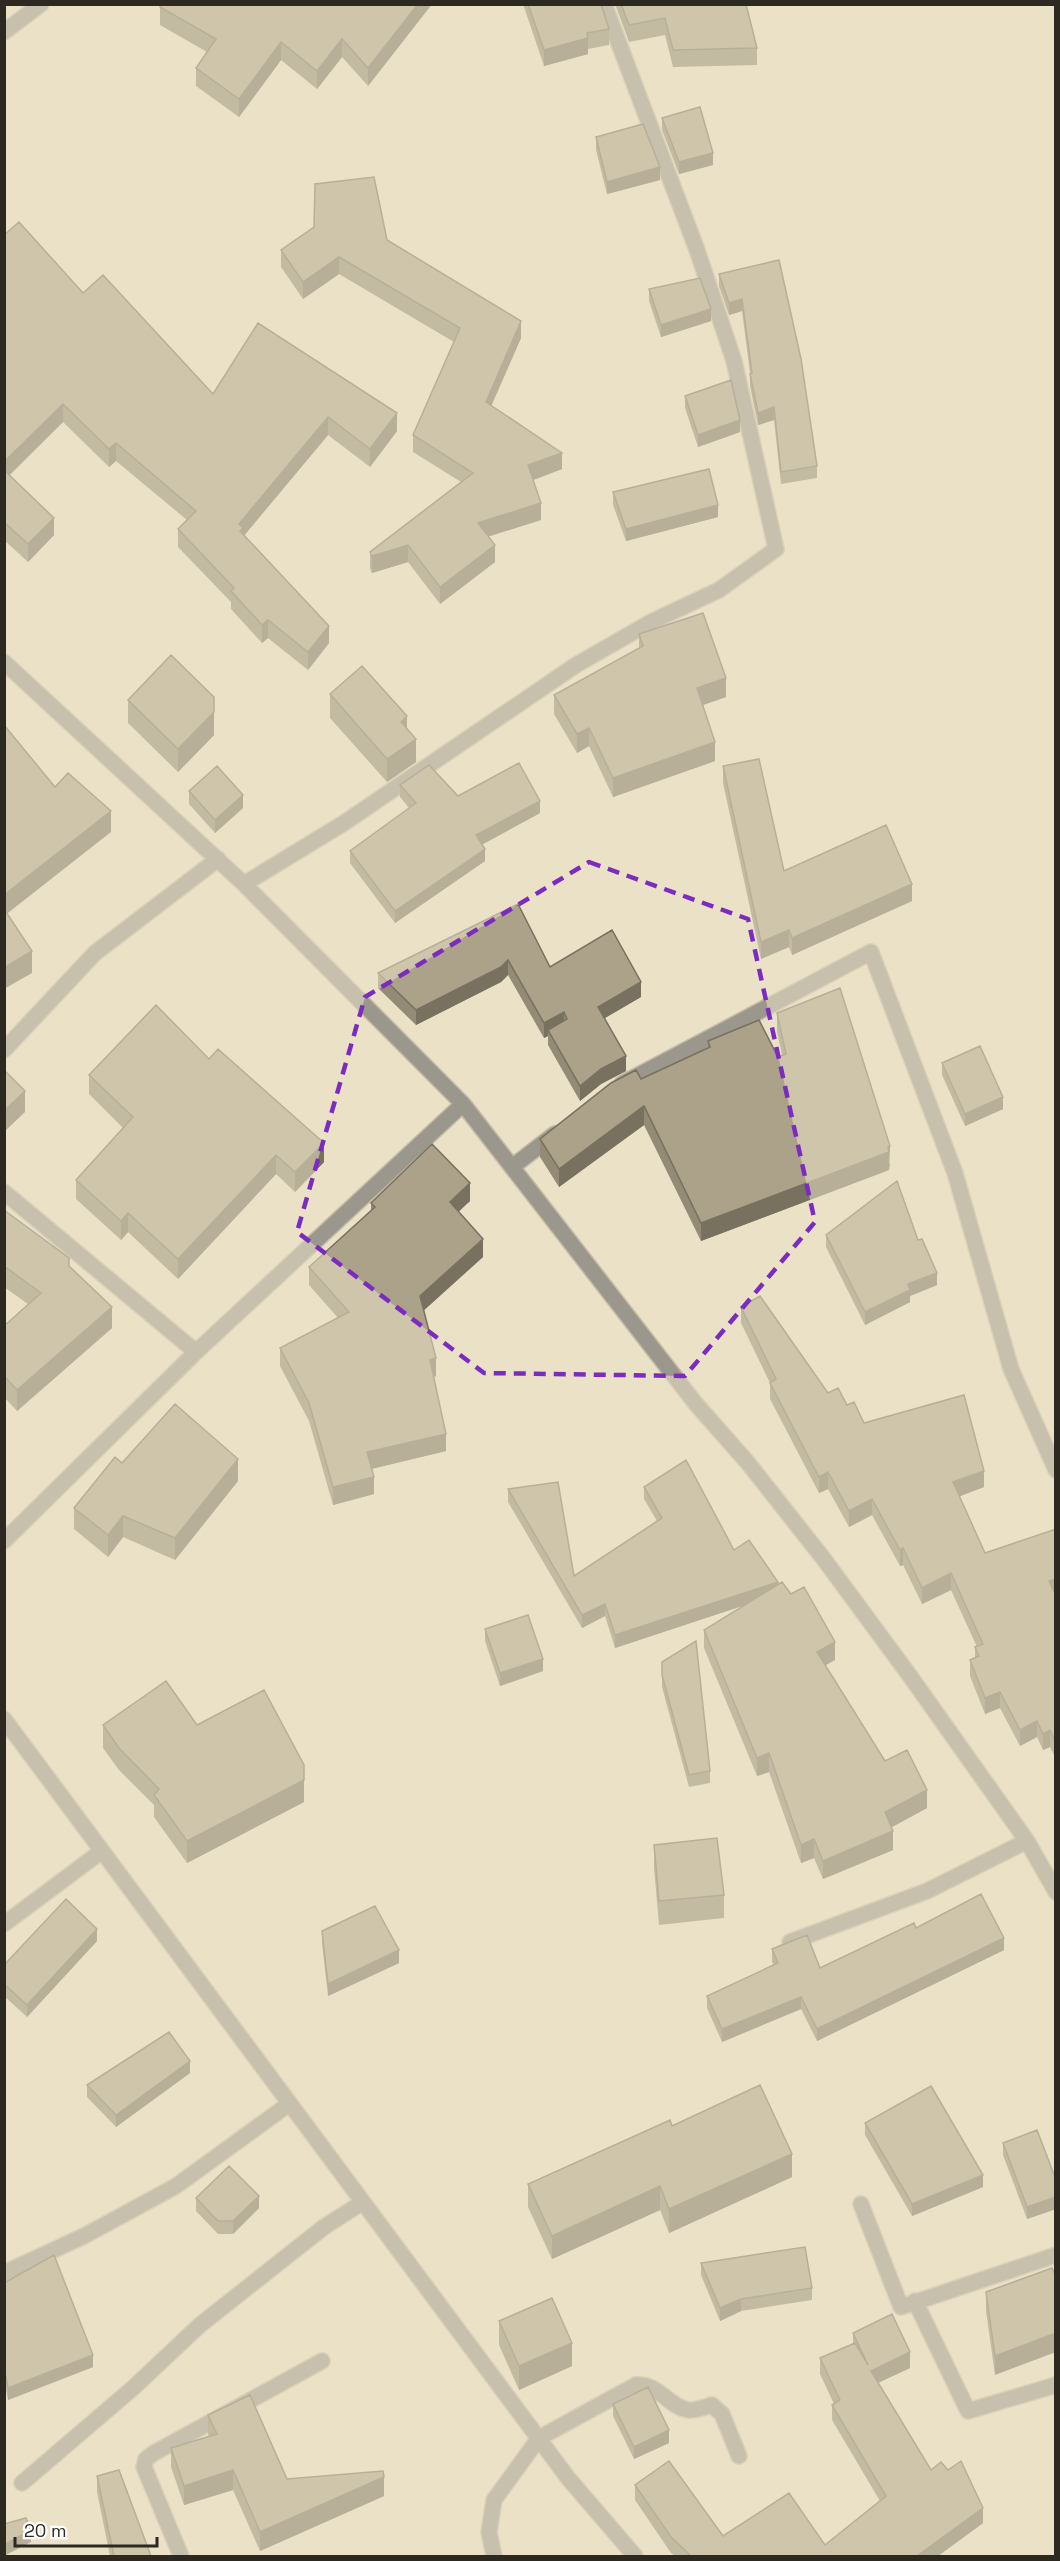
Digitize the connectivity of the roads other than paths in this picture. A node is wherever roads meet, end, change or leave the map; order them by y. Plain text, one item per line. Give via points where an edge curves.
1 (41, 4) edge
2 (604, 4) edge
3 (4, 32) edge
4 (4, 662) edge
5 (218, 859) junction
6 (244, 884) junction
7 (4, 1050) edge
8 (606, 1093) edge
9 (463, 1104) junction
10 (569, 1123) edge
11 (512, 1167) junction
12 (4, 1192) edge
13 (196, 1352) junction
14 (1056, 1470) edge
15 (4, 1541) edge
16 (4, 1719) edge
17 (1027, 1841) junction
18 (102, 1851) junction
19 (1056, 1893) edge
20 (4, 1924) edge
21 (786, 1944) edge
22 (290, 2104) junction
23 (363, 2202) junction
24 (861, 2204) dead end
25 (1056, 2255) edge
26 (4, 2273) edge
27 (915, 2301) junction
28 (322, 2361) dead end
29 (1056, 2385) edge
30 (539, 2438) junction
31 (739, 2456) dead end
32 (22, 2483) dead end
33 (181, 2556) edge
34 (494, 2556) edge
35 (635, 2556) edge

1 - 3 street
2 - 6 street via 697,250 734,361 776,549 718,590 576,664 344,823
4 - 5 street
5 - 6 street
5 - 7 street via 95,953
6 - 9 street
8 - 14 street via 872,952 955,1173 1011,1369
9 - 11 street
9 - 13 street
10 - 11 street
11 - 17 street via 696,1404 823,1558
12 - 13 street
13 - 15 street
16 - 18 street
17 - 19 street
17 - 21 street via 927,1891
18 - 20 street
18 - 22 street
22 - 23 street
22 - 26 street via 176,2186 84,2236
23 - 30 street
23 - 32 street via 324,2227 200,2325
24 - 27 street via 901,2307
25 - 27 street
27 - 29 street via 968,2410
28 - 33 street via 146,2459 144,2467
30 - 31 street via 636,2385 645,2384 689,2410 712,2405 722,2414
30 - 34 street via 494,2500 489,2532
30 - 35 street

